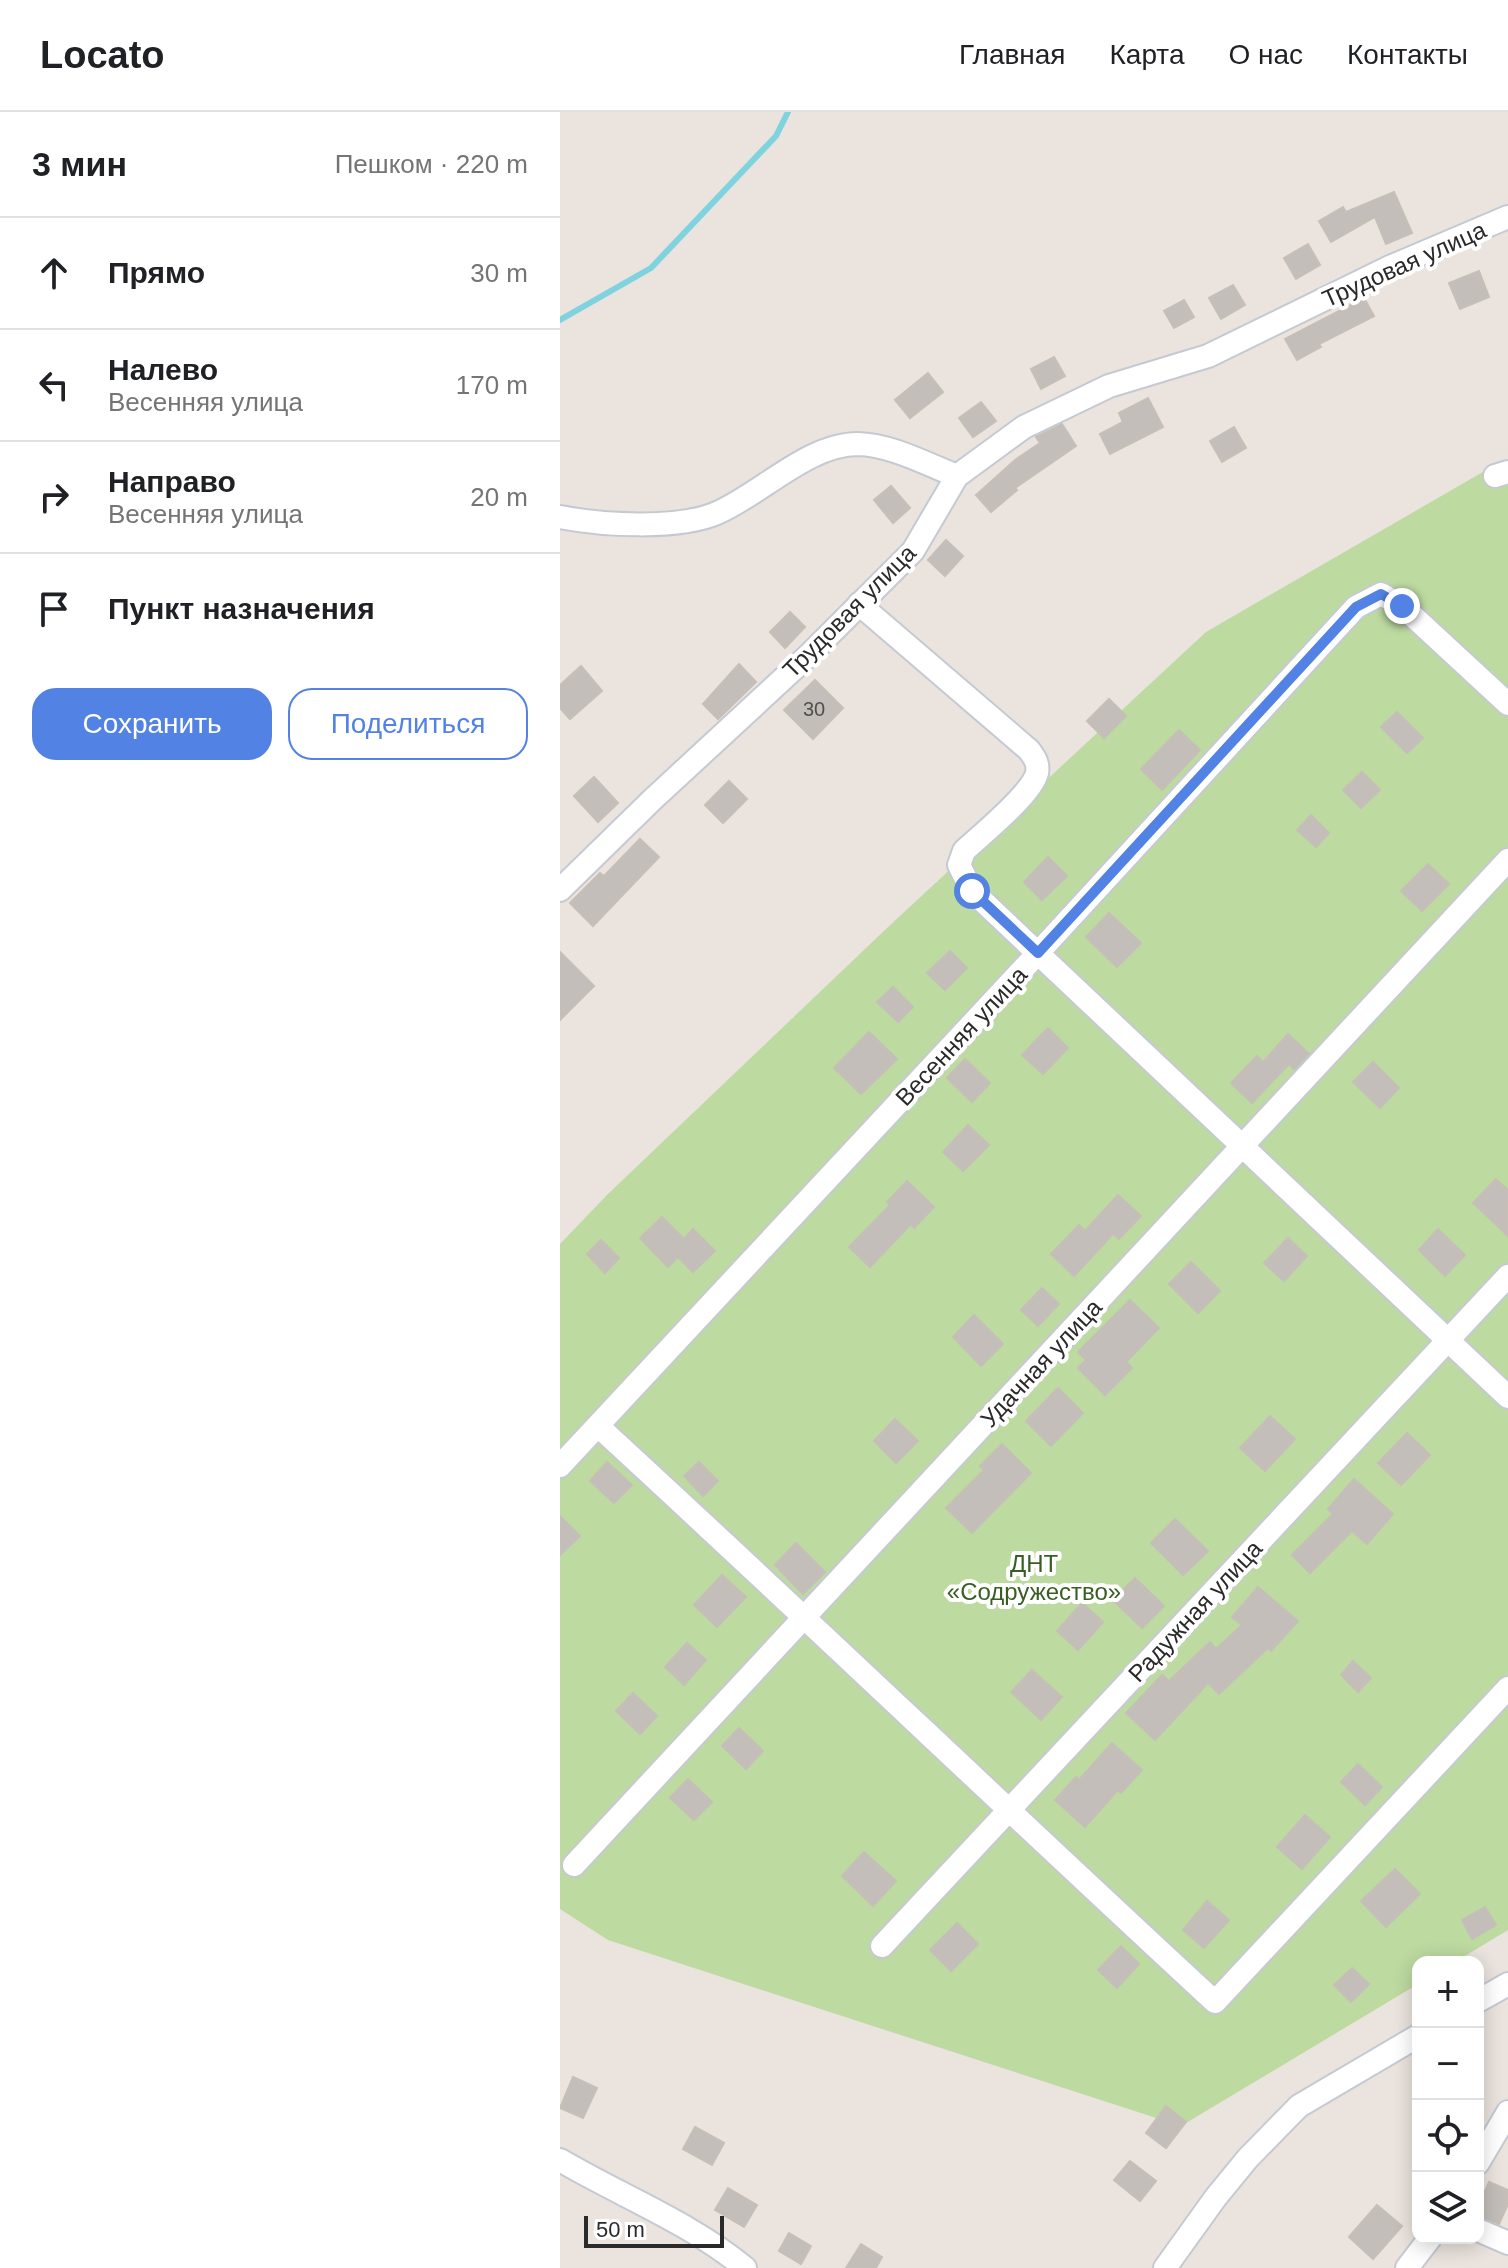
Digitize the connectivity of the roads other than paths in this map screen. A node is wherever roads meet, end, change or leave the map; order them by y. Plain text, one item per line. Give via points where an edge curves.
1 (1508, 217) edge
2 (957, 476) junction
3 (560, 517) edge
4 (859, 604) junction
5 (1508, 704) edge
6 (1508, 860) edge
7 (560, 890) edge
8 (1038, 953) junction
9 (1243, 1147) junction
10 (1508, 1276) edge
11 (1448, 1340) junction
12 (1508, 1397) edge
13 (598, 1426) junction
14 (560, 1466) edge
15 (805, 1617) junction
16 (1508, 1688) edge
17 (1008, 1811) junction
18 (574, 1865) dead end
19 (882, 1946) dead end
20 (1508, 1984) edge
21 (1484, 1998) edge
22 (1412, 2040) edge
23 (1508, 2112) edge
24 (1484, 2153) edge
25 (560, 2160) edge
26 (1484, 2233) edge
27 (1508, 2243) edge
28 (1425, 2244) edge
29 (745, 2268) edge
30 (1165, 2268) edge
31 (1407, 2268) edge

1 - 2 street, Трудовая улица via 1390,267 1208,356 1109,386 1024,427
2 - 3 street via 883,447 858,444 834,448 718,513 691,522 662,525
2 - 4 street, Трудовая улица via 913,551
4 - 7 street, Трудовая улица
4 - 8 street via 1037,761 1029,789 964,851 959,865 972,891
5 - 8 street, Весенняя улица via 1402,606 1381,594 1356,607
6 - 9 street, Удачная улица
8 - 9 street
8 - 13 street, Весенняя улица
9 - 11 street
9 - 15 street, Удачная улица
10 - 11 street, Радужная улица
11 - 12 street
11 - 17 street, Радужная улица
13 - 14 street, Весенняя улица
13 - 15 street
15 - 17 street
15 - 18 street, Удачная улица
16 - 17 street via 1215,2002
17 - 19 street, Радужная улица
20 - 21 street
22 - 30 street via 1299,2106 1248,2158
23 - 24 street
25 - 29 street via 697,2234
26 - 27 street
28 - 31 street

